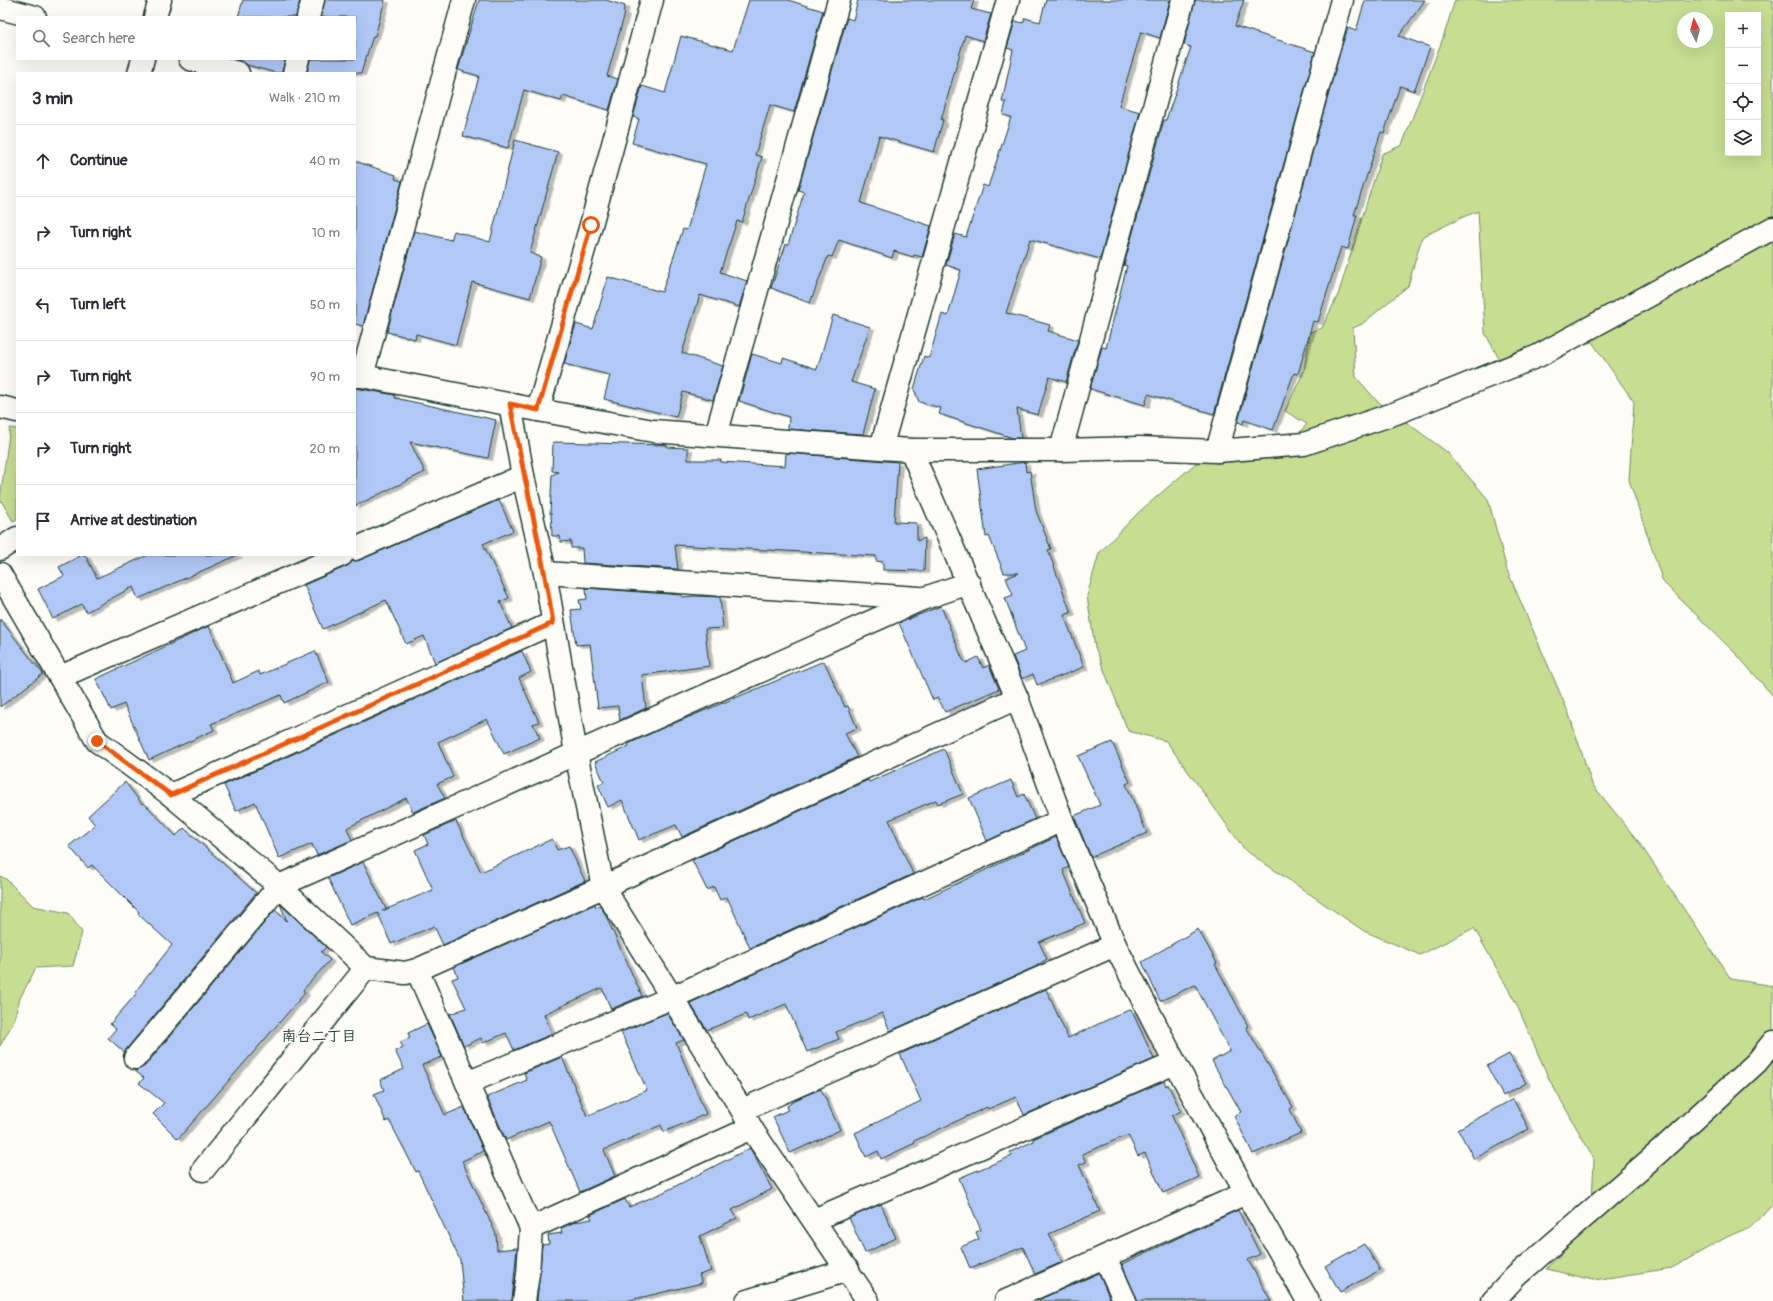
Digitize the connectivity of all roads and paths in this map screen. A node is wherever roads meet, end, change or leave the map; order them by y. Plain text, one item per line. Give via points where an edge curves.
1 (1, 0) edge
2 (160, 0) edge
3 (313, 0) edge
4 (464, 0) edge
5 (652, 0) edge
6 (839, 0) edge
7 (1008, 0) edge
8 (1183, 0) edge
9 (1342, 0) edge
10 (0, 5) edge
11 (0, 8) edge
12 (31, 16) edge
13 (155, 16) edge
14 (308, 16) edge
15 (143, 60) edge
16 (193, 60) edge
17 (298, 60) edge
18 (139, 72) edge
19 (235, 72) edge
20 (294, 72) edge
21 (1773, 228) edge
22 (358, 376) edge
23 (510, 404) junction
24 (0, 407) edge
25 (538, 410) junction
26 (16, 411) edge
27 (716, 435) junction
28 (881, 448) junction
29 (911, 450) junction
30 (1061, 450) junction
31 (1217, 451) junction
32 (523, 476) junction
33 (16, 539) edge
34 (0, 549) edge
35 (356, 549) edge
36 (340, 556) edge
37 (545, 573) junction
38 (0, 574) edge
39 (969, 583) junction
40 (922, 599) junction
41 (553, 623) junction
42 (60, 677) junction
43 (1017, 698) junction
44 (576, 753) junction
45 (171, 795) junction
46 (1062, 820) junction
47 (279, 886) junction
48 (603, 887) junction
49 (1115, 945) junction
50 (366, 968) junction
51 (417, 970) junction
52 (671, 998) junction
53 (1773, 1042) edge
54 (135, 1058) dead end
55 (1175, 1063) junction
56 (467, 1083) junction
57 (747, 1119) junction
58 (203, 1170) dead end
59 (1246, 1193) junction
60 (814, 1220) junction
61 (532, 1228) junction
62 (1105, 1257) junction
63 (848, 1270) junction
64 (524, 1301) edge
65 (747, 1301) edge
66 (868, 1301) edge
67 (1006, 1301) edge
68 (1125, 1301) edge
69 (1308, 1301) edge
70 (1493, 1301) edge

1 - 10 street
2 - 13 street
3 - 14 street
4 - 22 street
5 - 25 street
6 - 27 street
7 - 28 street
8 - 30 street
9 - 31 street
11 - 12 street
15 - 18 street
16 - 19 street
17 - 20 street
21 - 31 street via 1538,356 1396,413 1304,444
22 - 23 street
23 - 25 street
23 - 32 street
24 - 26 street
25 - 27 street via 653,431
27 - 28 street
28 - 29 street
29 - 30 street
29 - 39 street
30 - 31 street via 1139,448
32 - 35 street
32 - 37 street
33 - 34 street
36 - 42 street
37 - 40 street
37 - 41 street
38 - 42 street
39 - 40 street
39 - 43 street
40 - 44 street
41 - 44 street
41 - 45 street
42 - 45 street via 97,741
43 - 46 street
43 - 48 street
44 - 47 street
44 - 48 street
45 - 47 street
46 - 49 street
46 - 52 street
47 - 50 street
47 - 54 street
48 - 51 street
48 - 52 street
49 - 55 street
49 - 57 street
50 - 51 street via 405,973
50 - 58 street
51 - 56 street
52 - 56 street
52 - 57 street
53 - 70 street via 1757,1062 1659,1152 1516,1276
55 - 59 street
55 - 60 street
56 - 61 street
57 - 60 street
57 - 61 street
59 - 62 street
59 - 69 street
60 - 63 street
61 - 64 street
62 - 67 street
62 - 68 street
63 - 65 street
63 - 66 street

